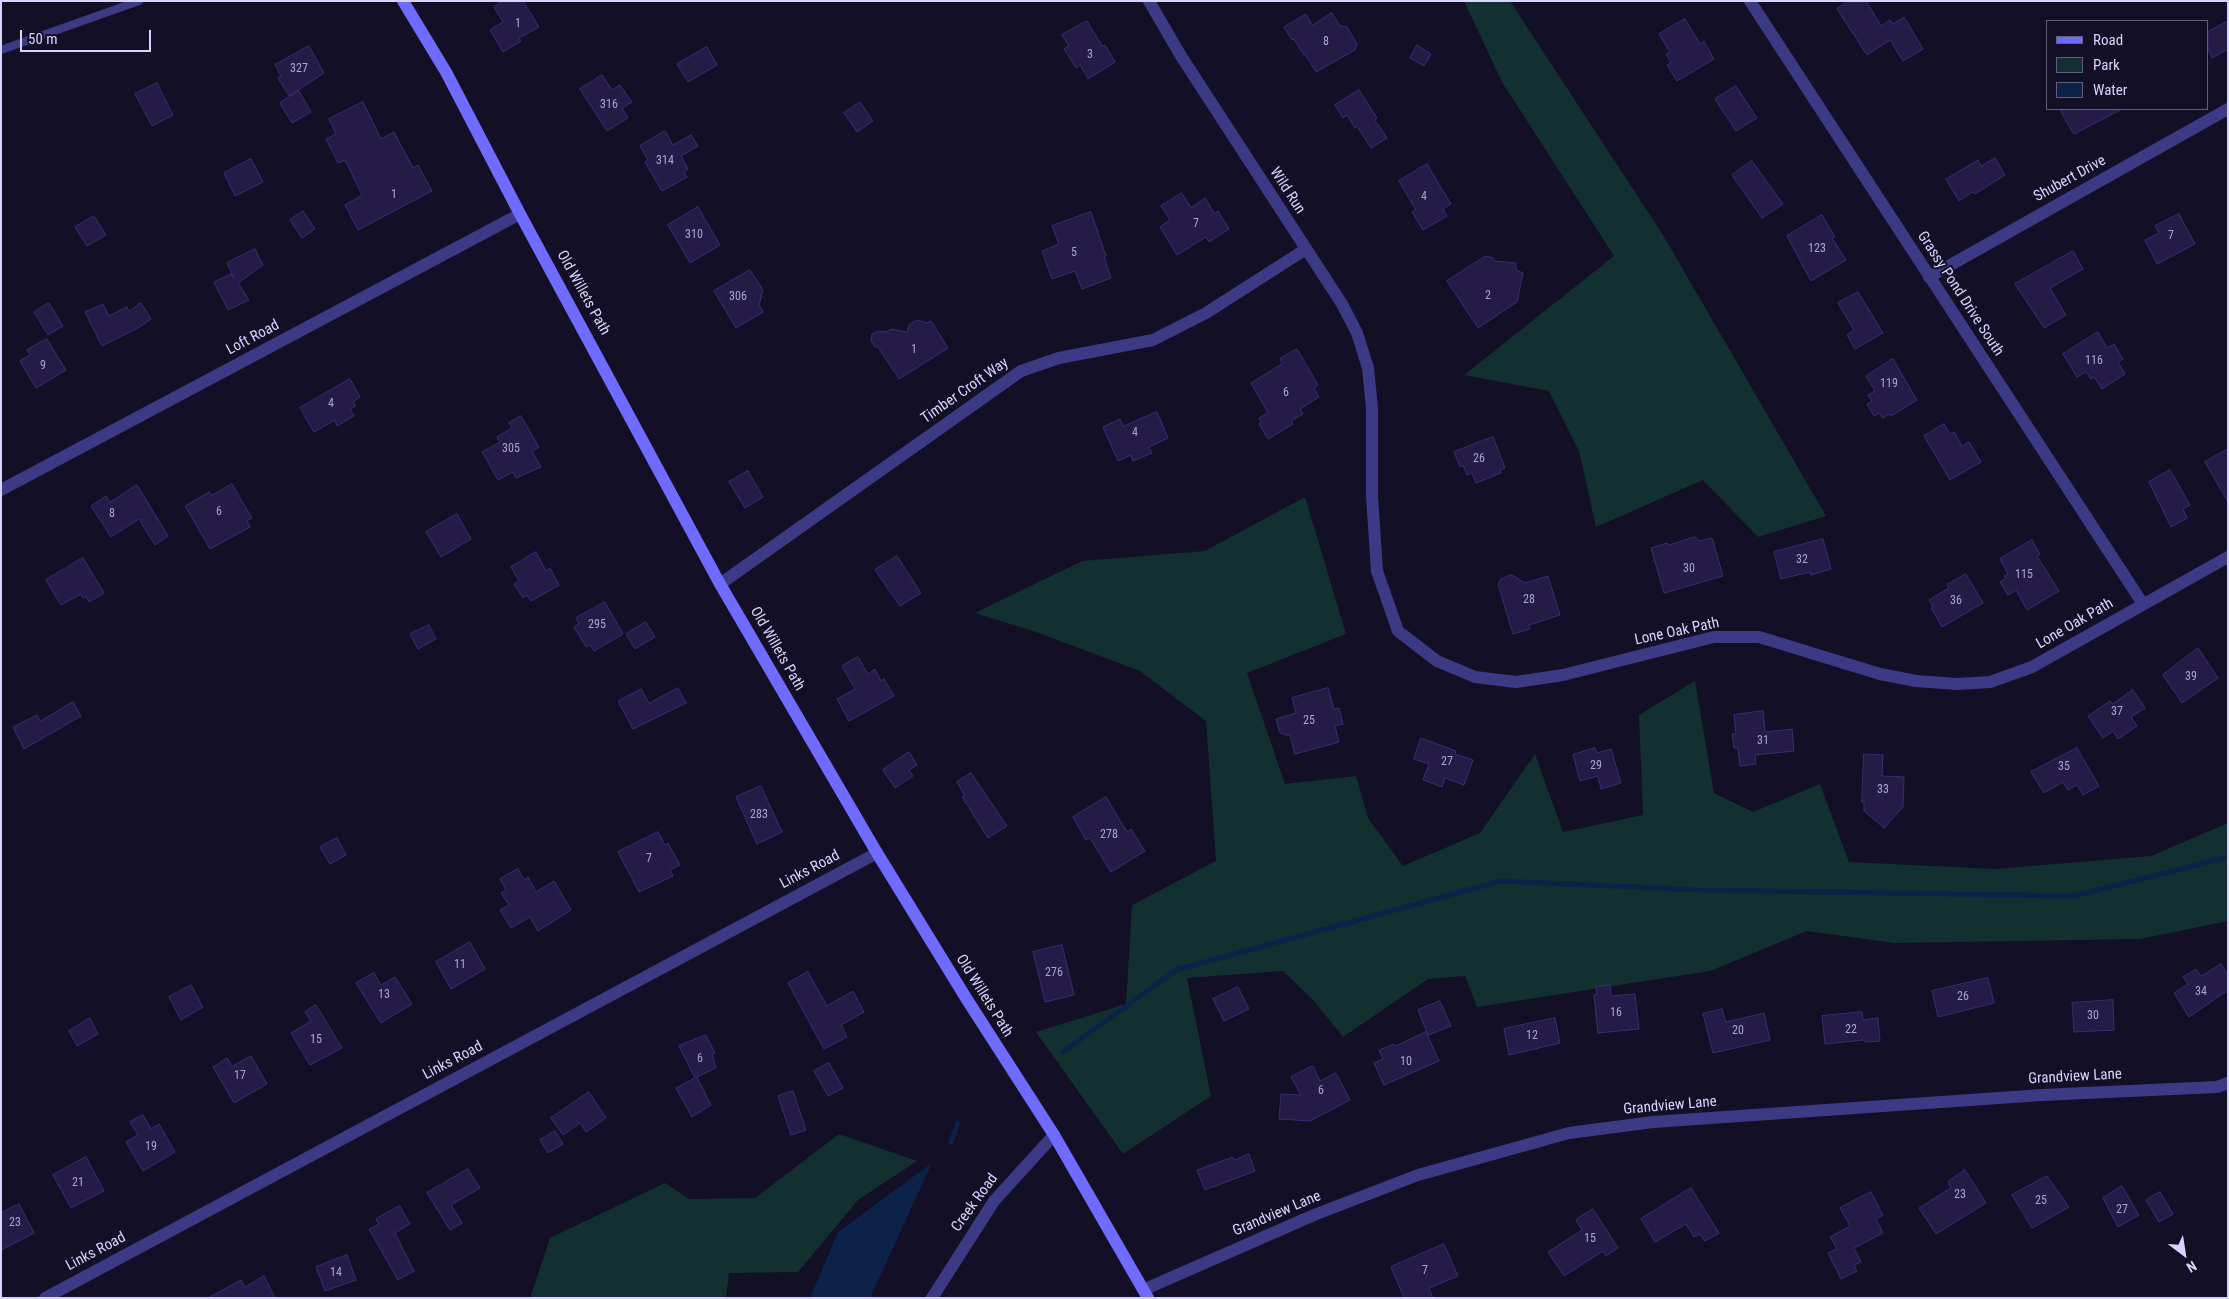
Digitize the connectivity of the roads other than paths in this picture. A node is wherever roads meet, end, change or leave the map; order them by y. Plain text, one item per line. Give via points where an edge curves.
1 (139, 1) edge
2 (403, 1) edge
3 (1149, 1) edge
4 (1750, 1) edge
5 (1, 50) edge
6 (2228, 109) edge
7 (520, 214) junction
8 (1306, 249) junction
9 (1929, 277) junction
10 (1372, 408) joint
11 (1, 490) edge
12 (2228, 557) edge
13 (720, 584) junction
14 (2143, 604) junction
15 (877, 853) junction
16 (2228, 1083) edge
17 (1054, 1135) junction
18 (1146, 1294) edge
19 (45, 1298) edge
20 (932, 1298) edge

1 - 5 lane
2 - 7 main road, Old Willets Path via 446,72
3 - 8 street, Wild Run
4 - 9 street, Grassy Pond Drive South
6 - 9 street, Shubert Drive
7 - 11 street, Loft Road
7 - 13 main road, Old Willets Path
8 - 10 street, Wild Run via 1357,333 1368,368
8 - 13 street, Timber Croft Way via 1206,313 1153,340 1059,358 1021,372
9 - 14 street, Grassy Pond Drive South
10 - 14 street, Lone Oak Path via 1372,496 1377,571 1398,631 1437,661 1475,677 1525,681 1563,675 1714,637 1759,637 1880,674 1957,684 1990,682 2032,667
12 - 14 street, Lone Oak Path
13 - 15 main road, Old Willets Path
15 - 17 main road, Old Willets Path
15 - 19 street, Links Road
16 - 18 street, Grandview Lane via 2217,1087 2042,1095 1653,1122 1569,1133 1418,1175 1314,1215
17 - 18 main road, Old Willets Path
17 - 20 street, Creek Road via 994,1201

